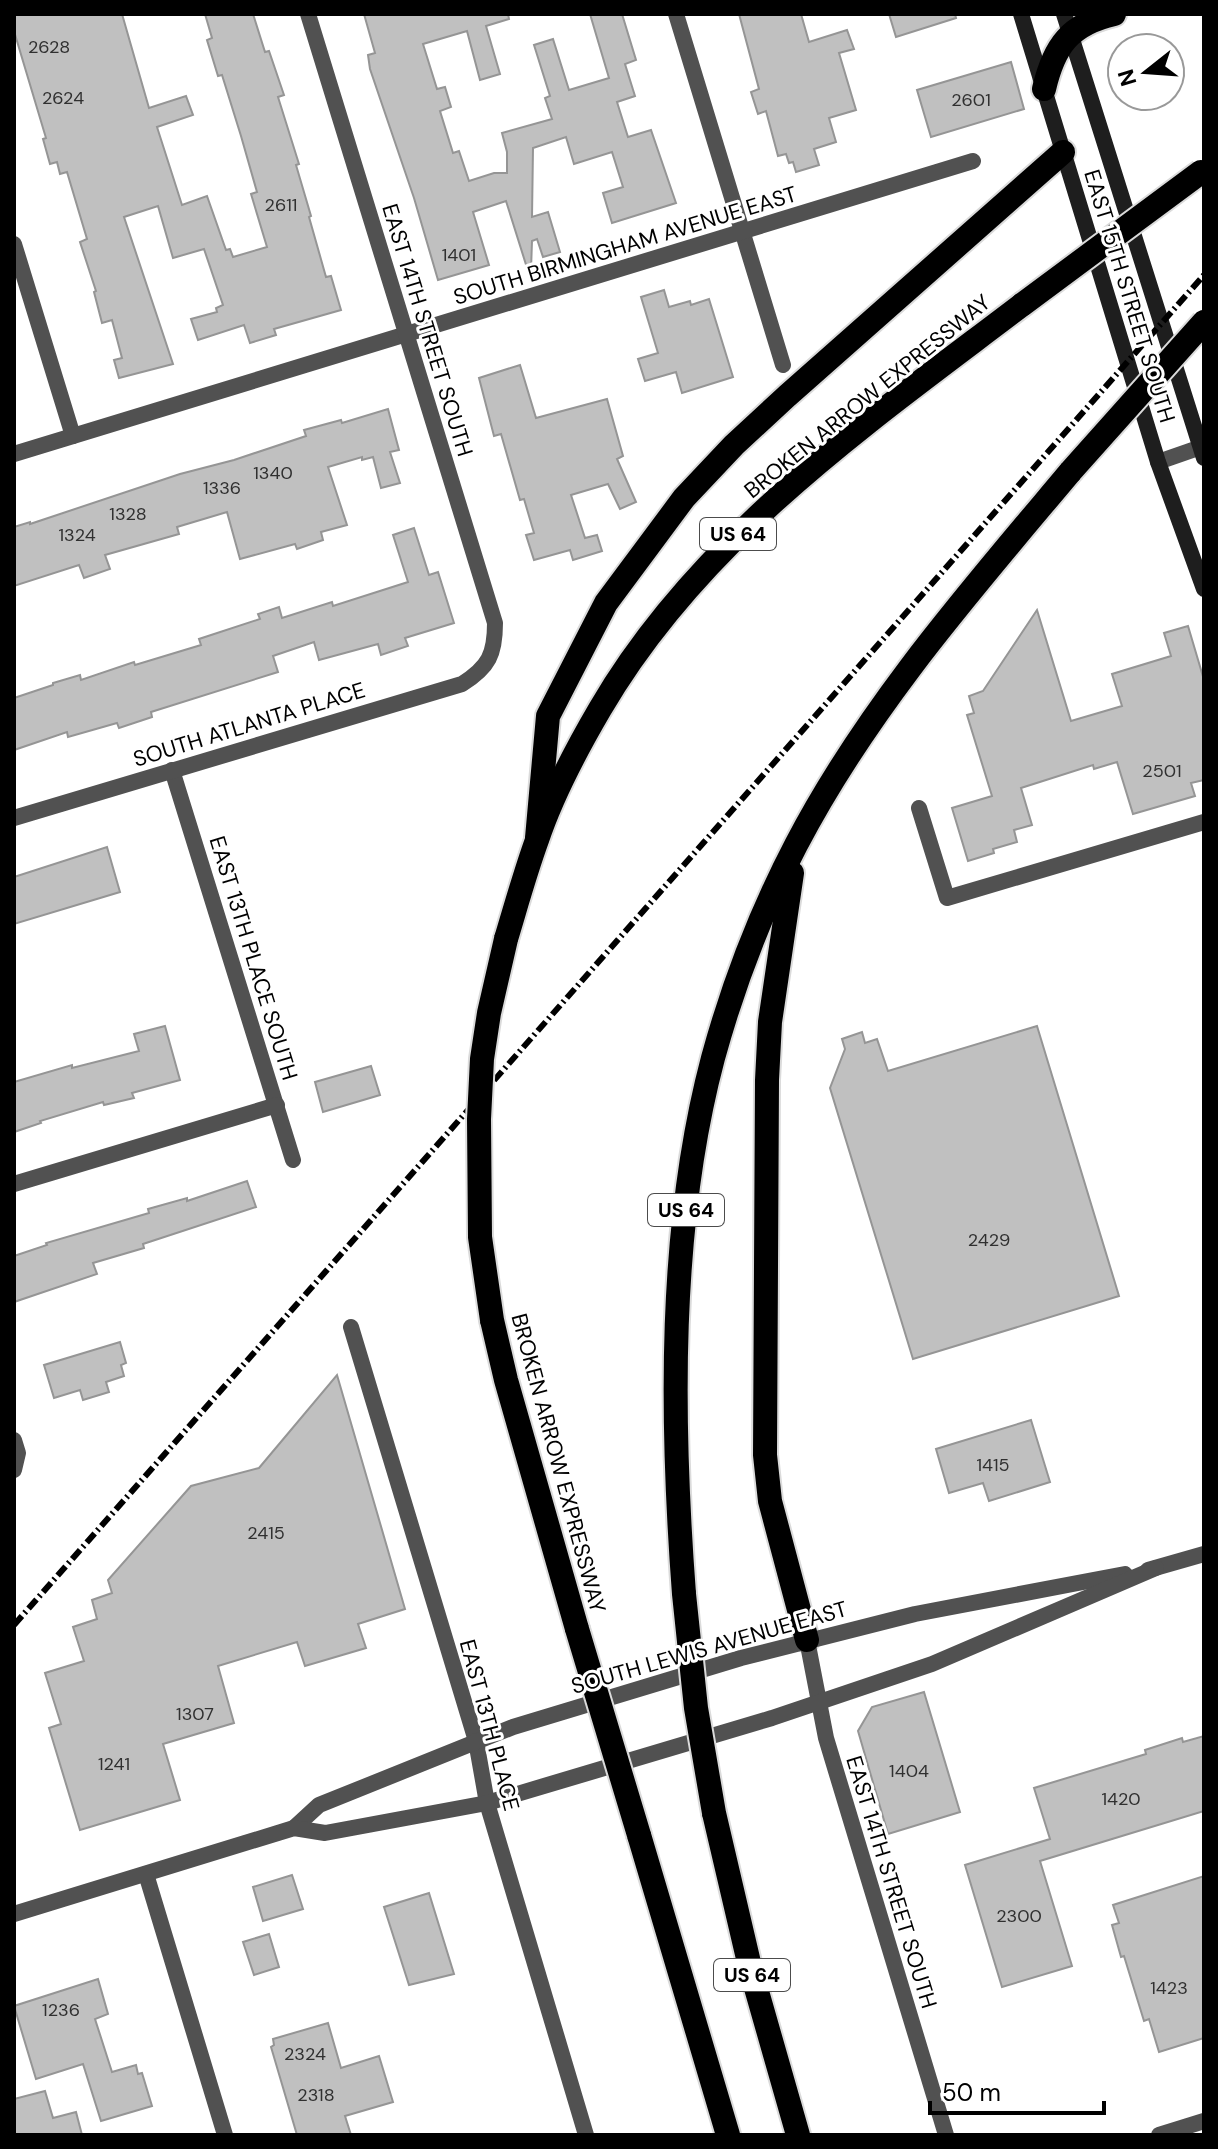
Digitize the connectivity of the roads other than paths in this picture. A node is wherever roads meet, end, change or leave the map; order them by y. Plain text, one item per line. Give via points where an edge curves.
1 (308, 14) edge
2 (676, 14) edge
3 (1021, 14) edge
4 (1114, 14) edge
5 (1067, 23) edge
6 (1044, 89) junction
7 (1063, 152) junction
8 (973, 161) dead end
9 (1202, 170) edge
10 (743, 233) junction
11 (14, 244) edge
12 (1204, 322) edge
13 (407, 334) junction
14 (783, 365) dead end
15 (73, 436) junction
16 (1203, 450) edge
17 (14, 454) edge
18 (1158, 462) junction
19 (1204, 589) edge
20 (490, 660) joint
21 (172, 770) junction
22 (919, 808) dead end
23 (14, 818) edge
24 (1204, 822) edge
25 (537, 838) junction
26 (796, 845) junction
27 (277, 1105) junction
28 (293, 1160) dead end
29 (14, 1184) edge
30 (351, 1327) dead end
31 (16, 1447) edge
32 (14, 1470) edge
33 (1204, 1554) edge
34 (1156, 1568) junction
35 (807, 1640) junction
36 (818, 1704) junction
37 (476, 1741) junction
38 (487, 1803) junction
39 (294, 1828) junction
40 (146, 1874) junction
41 (14, 1914) edge
42 (1204, 2121) edge
43 (225, 2135) edge
44 (586, 2135) edge
45 (728, 2135) edge
46 (798, 2135) edge
47 (946, 2135) edge
48 (1159, 2135) edge

1 - 13 street, EAST 14TH STREET SOUTH
2 - 10 street
3 - 6 main road, EAST 15TH STREET SOUTH
4 - 5 highway
5 - 6 highway
5 - 16 main road, EAST 15TH STREET SOUTH
6 - 7 main road, EAST 15TH STREET SOUTH
7 - 18 main road, EAST 15TH STREET SOUTH
7 - 25 highway via 787,396 684,498 606,603 548,716
8 - 10 street, SOUTH BIRMINGHAM AVENUE EAST
9 - 25 highway, BROKEN ARROW EXPRESSWAY / US 64, bridge via 890,406 735,537 648,638 600,708
10 - 13 street, SOUTH BIRMINGHAM AVENUE EAST
10 - 14 street
11 - 15 street
12 - 26 highway, US 64, bridge via 973,587 881,707
13 - 15 street, SOUTH BIRMINGHAM AVENUE EAST
13 - 20 street, EAST 14TH STREET SOUTH via 495,623
15 - 17 street, SOUTH BIRMINGHAM AVENUE EAST
16 - 18 street
18 - 19 main road, EAST 15TH STREET SOUTH
20 - 21 street, SOUTH ATLANTA PLACE via 462,684
21 - 23 street, SOUTH ATLANTA PLACE
21 - 27 street, EAST 13TH PLACE SOUTH
22 - 24 street via 947,898
25 - 45 highway, BROKEN ARROW EXPRESSWAY / US 64, bridge via 506,939 482,1059 480,1237 492,1320 577,1629
26 - 35 highway via 770,1022 767,1080 765,1455 770,1501
26 - 46 highway, US 64, bridge via 735,987 713,1059 687,1195 675,1418 684,1594 714,1813 750,1967
27 - 28 street, EAST 13TH PLACE SOUTH
27 - 29 street
30 - 37 street, EAST 13TH PLACE
31 - 32 street
33 - 34 street, SOUTH LEWIS AVENUE EAST
34 - 35 street, SOUTH LEWIS AVENUE EAST
34 - 36 street, SOUTH LEWIS AVENUE EAST via 932,1664
35 - 36 street, EAST 14TH STREET SOUTH
35 - 37 street, SOUTH LEWIS AVENUE EAST
36 - 38 street, SOUTH LEWIS AVENUE EAST
36 - 47 street, EAST 14TH STREET SOUTH
37 - 38 street, EAST 13TH PLACE
37 - 39 street, SOUTH LEWIS AVENUE EAST via 319,1805
38 - 39 street, SOUTH LEWIS AVENUE EAST via 325,1833
38 - 44 street, EAST 13TH PLACE
39 - 40 street, SOUTH LEWIS AVENUE EAST
40 - 41 street, SOUTH LEWIS AVENUE EAST
40 - 43 street
42 - 48 street

